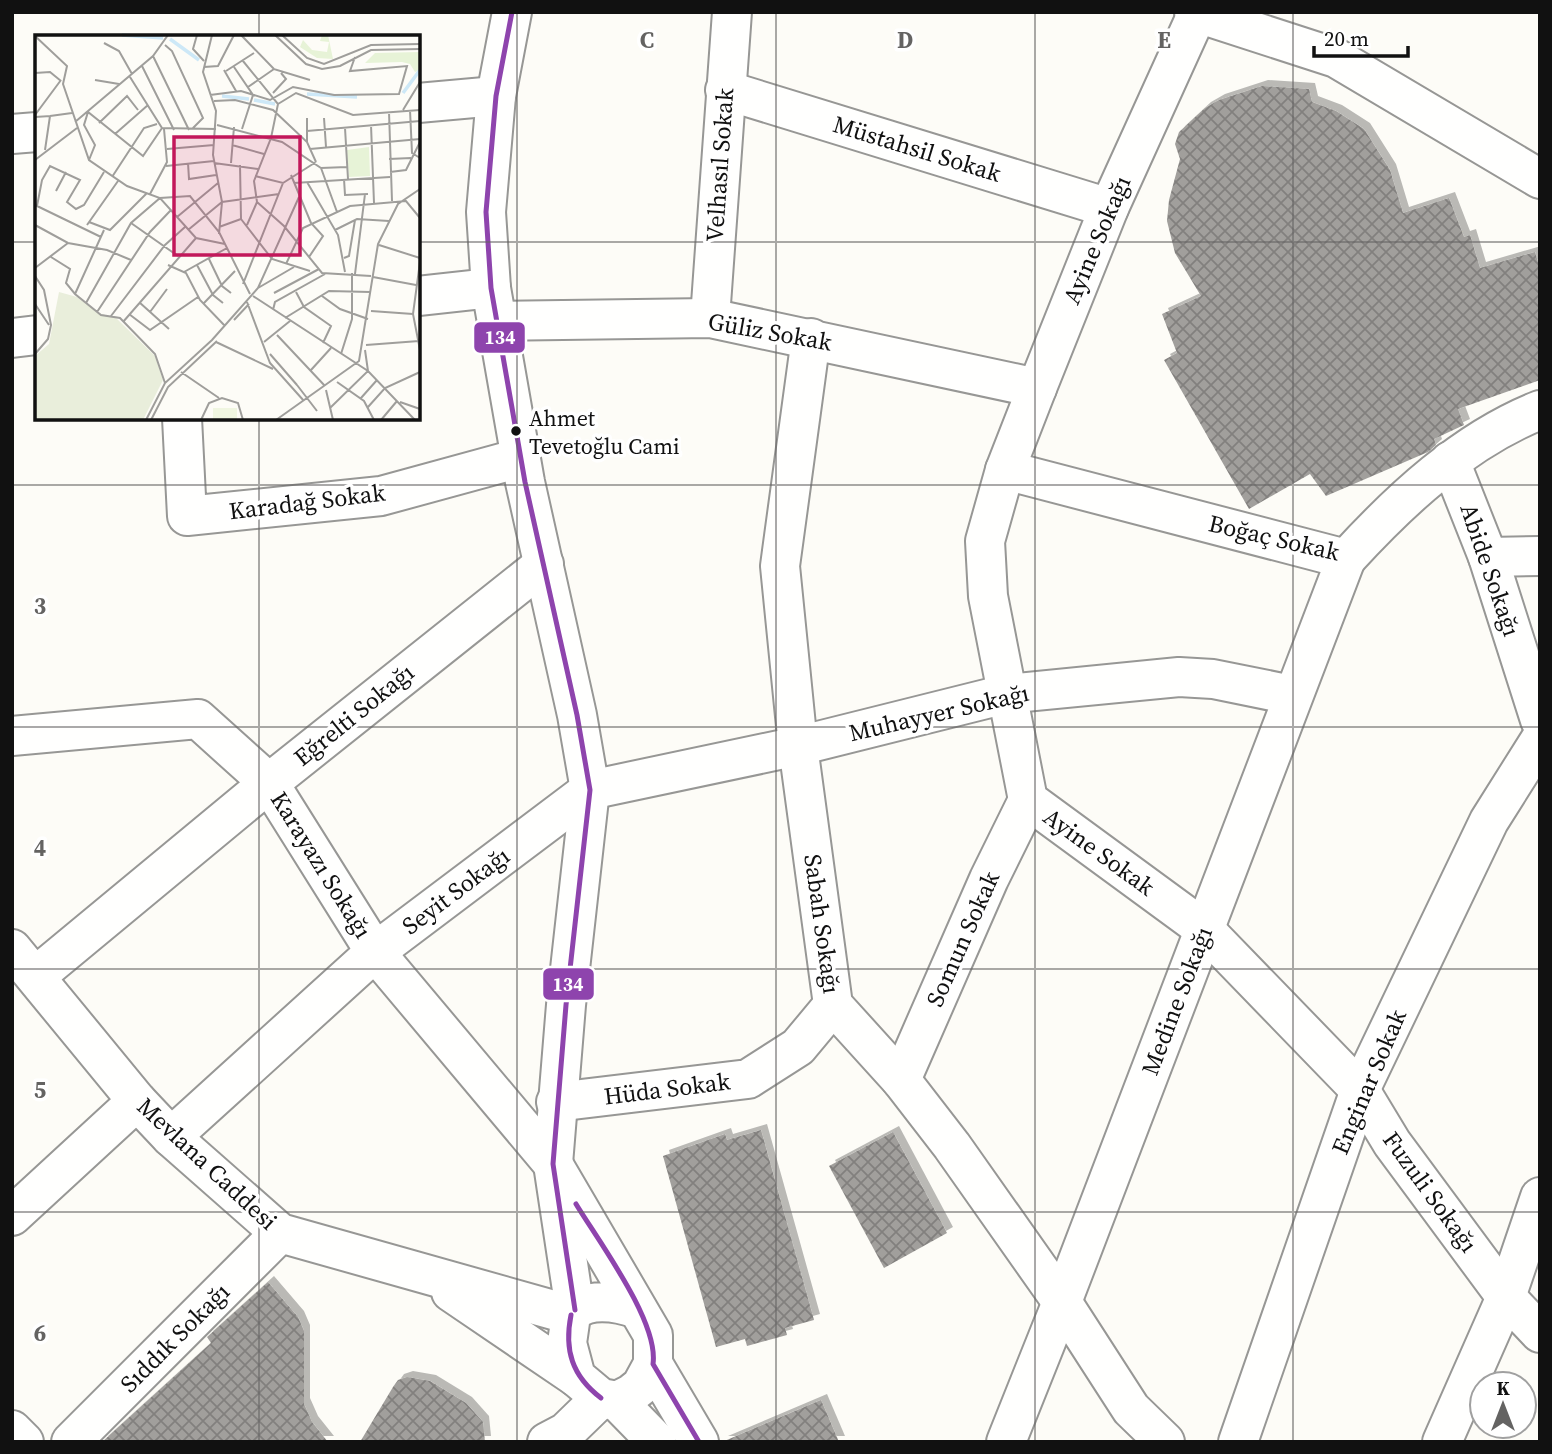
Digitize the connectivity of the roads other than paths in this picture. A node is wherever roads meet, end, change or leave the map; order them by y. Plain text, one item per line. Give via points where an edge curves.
1 (512, 12) edge
2 (732, 12) edge
3 (1196, 13) edge
4 (724, 90) junction
5 (496, 96) junction
6 (420, 103) edge
7 (35, 132) edge
8 (12, 134) edge
9 (1540, 179) edge
10 (1109, 208) junction
11 (420, 296) edge
12 (495, 305) junction
13 (710, 318) junction
14 (35, 335) edge
15 (12, 338) edge
16 (811, 338) junction
17 (1037, 388) junction
18 (1540, 410) edge
19 (182, 420) edge
20 (520, 458) junction
21 (1450, 461) junction
22 (1005, 470) junction
23 (1540, 556) edge
24 (1488, 557) junction
25 (1346, 559) junction
26 (544, 564) junction
27 (1006, 694) junction
28 (1292, 695) junction
29 (1540, 720) edge
30 (12, 736) edge
31 (1540, 740) edge
32 (799, 746) junction
33 (269, 783) junction
34 (590, 790) junction
35 (1028, 800) junction
36 (1204, 929) junction
37 (375, 952) junction
38 (24, 962) edge
39 (833, 1005) junction
40 (901, 1080) junction
41 (1360, 1090) junction
42 (137, 1101) junction
43 (556, 1102) junction
44 (171, 1138) junction
45 (553, 1164) junction
46 (1540, 1197) edge
47 (12, 1216) edge
48 (279, 1233) junction
49 (423, 1272) junction
50 (1506, 1297) junction
51 (1062, 1302) junction
52 (637, 1309) junction
53 (573, 1313) junction
54 (1540, 1333) edge
55 (653, 1364) junction
56 (595, 1391) junction
57 (12, 1430) edge
58 (556, 1437) edge
59 (24, 1442) edge
60 (71, 1442) edge
61 (657, 1442) edge
62 (699, 1442) edge
63 (1006, 1442) edge
64 (1165, 1442) edge
65 (1238, 1442) edge
66 (1442, 1442) edge

1 - 5 street
2 - 4 street, Velhasıl Sokak
3 - 9 street via 1336,58
3 - 10 street, Ayine Sokağı
4 - 10 street, Müstahsil Sokak
4 - 13 street, Velhasıl Sokak
5 - 6 street
5 - 12 street via 486,212
7 - 8 street
10 - 17 street, Ayine Sokağı
11 - 12 street, Güliz Sokak
12 - 13 street, Güliz Sokak
12 - 20 street
13 - 16 street, Güliz Sokak
14 - 15 street
16 - 17 street, Güliz Sokak
16 - 32 street, Sabah Sokağı via 780,566
17 - 22 street, Ayine Sokağı
18 - 21 street, Boğaç Sokak
19 - 20 street, Karadağ Sokak via 187,516 381,496
20 - 26 street
21 - 24 street, Abide Sokağı
21 - 25 street, Boğaç Sokak via 1380,521
22 - 25 street, Boğaç Sokak
22 - 27 street, Ayine Sokak via 985,541 988,596
23 - 24 street
24 - 29 street, Abide Sokağı
25 - 28 street, Medine Sokağı
26 - 33 street, Eğrelti Sokağı
26 - 34 street
27 - 28 street, Muhayyer Sokağı via 1179,677
27 - 32 street, Muhayyer Sokağı
27 - 35 street, Ayine Sokak
28 - 36 street, Medine Sokağı
30 - 33 street, Karayazı Sokağı via 198,719
31 - 41 street, Enginar Sokak via 1489,821
32 - 34 street, Muhayyer Sokağı
32 - 39 street, Sabah Sokağı
33 - 37 street, Karayazı Sokağı
33 - 38 street, Eğrelti Sokağı
34 - 37 street, Seyit Sokağı
34 - 43 street
35 - 36 street, Ayine Sokak
35 - 40 street, Somun Sokak
36 - 41 street, Fuzuli Sokağı
36 - 51 street, Medine Sokağı
37 - 44 street, Seyit Sokağı
37 - 45 street, Karayazı Sokağı
38 - 42 street, Mevlana Caddesi
39 - 40 street, Sabah Sokağı
39 - 43 street, Hüda Sokak via 798,1047 748,1079
40 - 51 street, Sabah Sokağı
41 - 50 street, Fuzuli Sokağı via 1392,1143
41 - 65 street, Enginar Sokak
42 - 44 street, Mevlana Caddesi
42 - 47 street
43 - 45 street
44 - 48 street, Mevlana Caddesi
45 - 52 street, Karayazı Sokağı
45 - 53 street
46 - 50 street
48 - 49 street, Mevlana Caddesi
48 - 60 street, Sıddık Sokağı
49 - 53 street, Mevlana Caddesi
49 - 56 street, Mevlana Caddesi
50 - 54 street, Fuzuli Sokağı
50 - 66 street
51 - 63 street, Medine Sokağı
51 - 64 street, Sabah Sokağı via 1131,1409
52 - 53 street via 603,1302
52 - 55 street via 653,1335
53 - 56 street via 567,1343
55 - 56 street via 641,1385
55 - 62 street
56 - 58 street
56 - 61 street, Mevlana Caddesi
57 - 59 street

